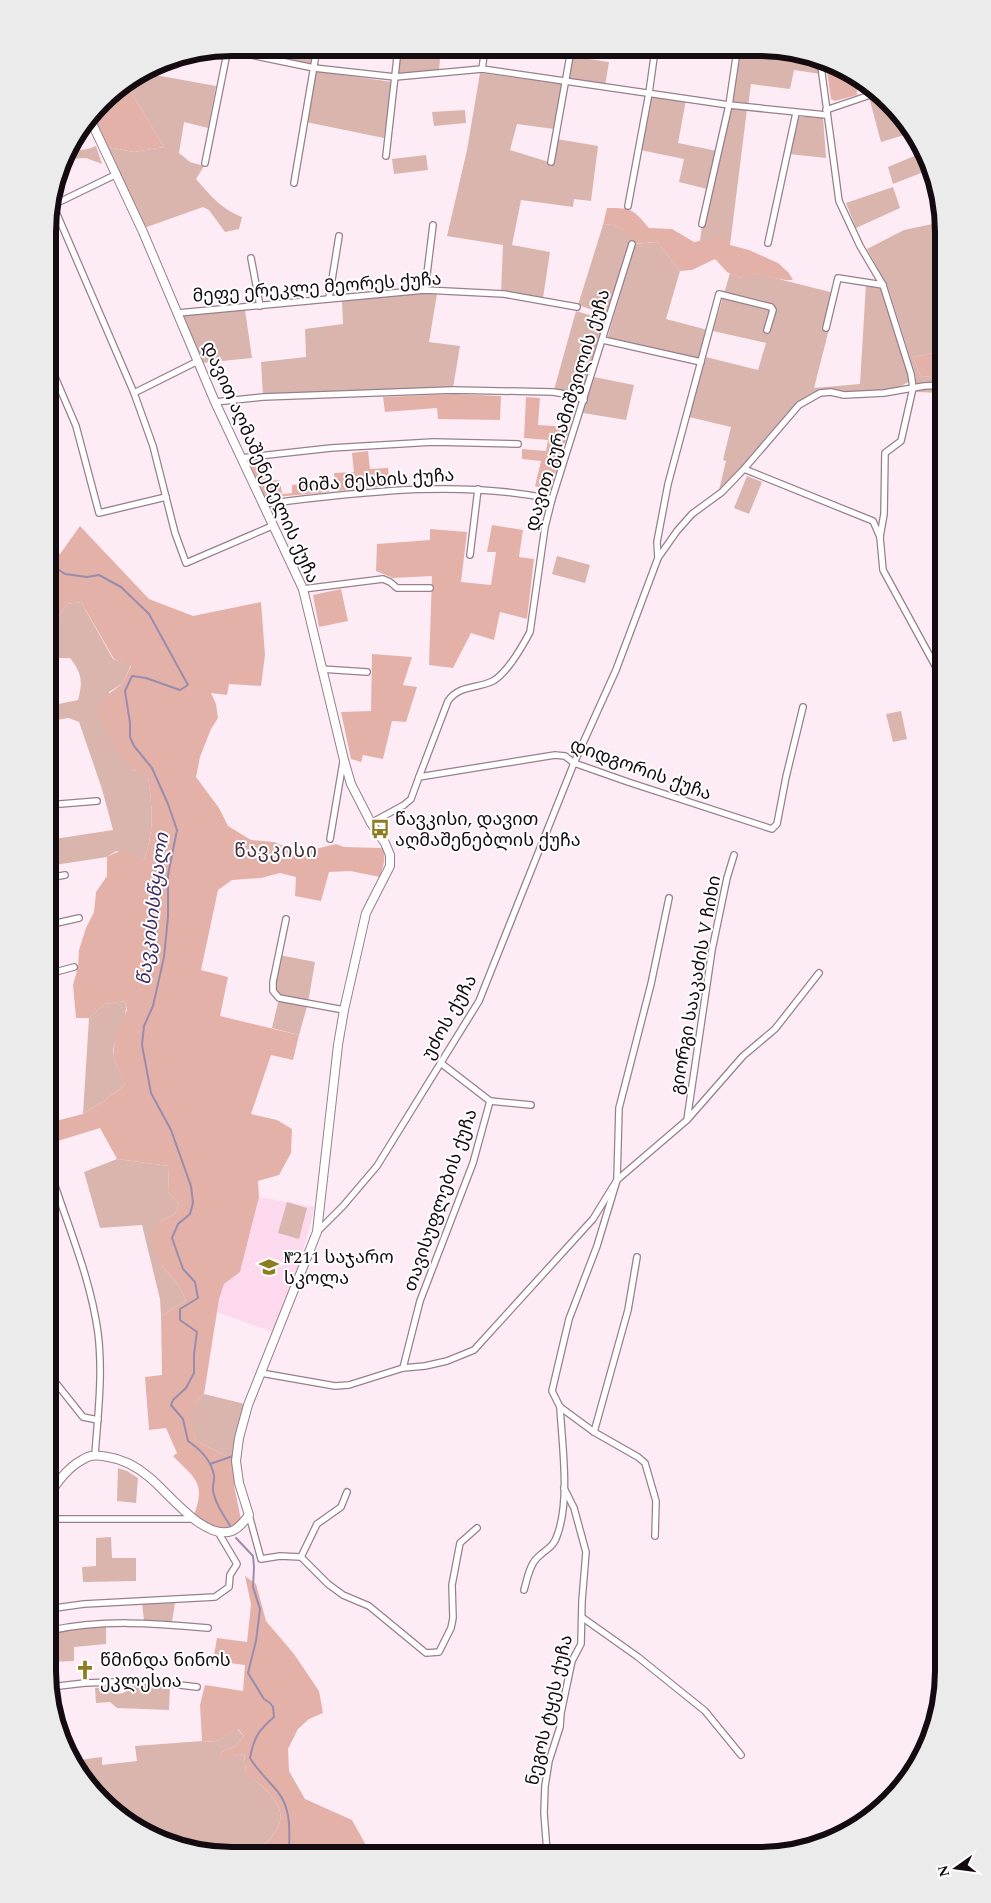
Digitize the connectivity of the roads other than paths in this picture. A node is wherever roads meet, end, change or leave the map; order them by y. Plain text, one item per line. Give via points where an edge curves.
1 (569, 56) edge
2 (654, 56) edge
3 (736, 56) edge
4 (225, 57) edge
5 (263, 57) edge
6 (316, 57) edge
7 (397, 57) edge
8 (484, 57) edge
9 (314, 68) junction
10 (821, 68) edge
11 (482, 69) junction
12 (395, 77) junction
13 (565, 81) junction
14 (649, 92) junction
15 (869, 95) edge
16 (729, 104) junction
17 (826, 112) junction
18 (796, 113) junction
19 (93, 125) edge
20 (386, 156) dead end
21 (551, 162) dead end
22 (205, 163) dead end
23 (117, 174) junction
24 (294, 183) dead end
25 (59, 201) edge
26 (628, 206) dead end
27 (57, 219) edge
28 (702, 224) dead end
29 (433, 225) dead end
30 (339, 236) dead end
31 (768, 243) dead end
32 (632, 244) dead end
33 (251, 258) dead end
34 (883, 285) junction
35 (425, 290) junction
36 (328, 298) junction
37 (260, 306) junction
38 (577, 307) dead end
39 (178, 313) junction
40 (826, 328) dead end
41 (767, 330) dead end
42 (603, 340) junction
43 (198, 361) junction
44 (701, 362) junction
45 (56, 379) edge
46 (935, 386) edge
47 (913, 388) junction
48 (134, 393) junction
49 (584, 400) junction
50 (215, 402) junction
51 (518, 444) dead end
52 (241, 458) junction
53 (744, 469) junction
54 (478, 489) junction
55 (166, 497) junction
56 (552, 499) junction
57 (262, 504) junction
58 (272, 526) junction
59 (880, 537) junction
60 (470, 556) dead end
61 (658, 558) junction
62 (430, 588) dead end
63 (303, 589) junction
64 (935, 665) edge
65 (321, 669) junction
66 (367, 672) dead end
67 (803, 707) dead end
68 (344, 760) junction
69 (574, 763) junction
70 (420, 777) junction
71 (97, 801) dead end
72 (56, 804) edge
73 (370, 823) junction
74 (330, 838) dead end
75 (734, 855) dead end
76 (65, 875) dead end
77 (56, 877) edge
78 (669, 898) dead end
79 (79, 918) dead end
80 (286, 919) dead end
81 (56, 923) edge
82 (74, 967) dead end
83 (56, 972) edge
84 (819, 973) dead end
85 (344, 1010) junction
86 (442, 1064) junction
87 (490, 1100) junction
88 (531, 1105) dead end
89 (687, 1120) junction
90 (617, 1180) junction
91 (56, 1189) edge
92 (317, 1232) junction
93 (637, 1257) dead end
94 (403, 1368) junction
95 (261, 1372) junction
96 (56, 1383) edge
97 (560, 1407) junction
98 (98, 1420) junction
99 (594, 1432) junction
100 (94, 1454) junction
101 (56, 1486) edge
102 (564, 1488) junction
103 (347, 1492) dead end
104 (249, 1515) junction
105 (56, 1519) edge
106 (192, 1519) junction
107 (477, 1528) dead end
108 (218, 1532) junction
109 (654, 1536) dead end
110 (302, 1557) junction
111 (524, 1590) dead end
112 (56, 1608) edge
113 (582, 1618) junction
114 (208, 1628) dead end
115 (56, 1629) edge
116 (57, 1686) edge
117 (197, 1686) dead end
118 (741, 1755) dead end
119 (547, 1847) edge

1 - 13 street
2 - 14 street
3 - 16 street
4 - 22 street
5 - 9 street
6 - 9 street
7 - 12 street
8 - 11 street
9 - 12 street
9 - 24 street
10 - 17 street
11 - 12 street
11 - 13 street
12 - 20 street
13 - 14 street
13 - 21 street
14 - 16 street
14 - 26 street
15 - 17 street
16 - 18 street
16 - 28 street
17 - 18 street
17 - 34 street via 839,201
18 - 31 street
19 - 23 street, დავით აღმაშენებელის ქუჩა
23 - 25 street
23 - 39 street, დავით აღმაშენებელის ქუჩა
27 - 48 street
29 - 35 street
30 - 36 street
32 - 42 street, დავით გურამიშვილის ქუჩა
33 - 37 street
34 - 40 street via 838,278
34 - 47 street
35 - 36 street, მეფე ერეკლე მეორეს ქუჩა
35 - 38 street, მეფე ერეკლე მეორეს ქუჩა via 504,294
36 - 37 street, მეფე ერეკლე მეორეს ქუჩა
37 - 39 street, მეფე ერეკლე მეორეს ქუჩა
39 - 43 street, დავით აღმაშენებელის ქუჩა
41 - 44 street via 772,307 720,293
42 - 44 street
42 - 49 street, დავით გურამიშვილის ქუჩა
43 - 48 street
43 - 50 street, დავით აღმაშენებელის ქუჩა
44 - 61 street via 668,484 657,542
45 - 55 street via 76,426 99,513
46 - 47 street
47 - 53 street via 884,394 820,393 799,405
47 - 59 street via 901,442 885,453 884,522
48 - 55 street via 153,446
49 - 50 street via 554,392 453,390 263,397
49 - 56 street, დავით გურამიშვილის ქუჩა
50 - 52 street, დავით აღმაშენებელის ქუჩა
51 - 52 street via 433,442 330,448
52 - 57 street, დავით აღმაშენებელის ქუჩა
53 - 59 street via 872,522
53 - 61 street via 722,492 692,514
54 - 56 street, მიშა მესხის ქუჩა via 519,492
54 - 57 street, მიშა მესხის ქუჩა via 425,488
54 - 60 street
55 - 58 street via 186,563
56 - 70 street, დავით გურამიშვილის ქუჩა via 530,632 498,677 454,693 448,701
57 - 58 street, დავით აღმაშენებელის ქუჩა
58 - 63 street, დავით აღმაშენებელის ქუჩა
59 - 64 street via 882,570
61 - 69 street, უძოს ქუჩა via 616,670
62 - 63 street via 397,588 383,579
63 - 65 street, დავით აღმაშენებელის ქუჩა
65 - 66 street
65 - 68 street, დავით აღმაშენებელის ქუჩა
67 - 69 street, დიდგორის ქუჩა via 777,824 772,829
68 - 73 street, დავით აღმაშენებელის ქუჩა via 351,784
68 - 74 street
69 - 70 street, დიდგორის ქუჩა via 565,756 555,755
69 - 86 street, უძოს ქუჩა via 479,1001
70 - 73 street via 411,799
71 - 72 street
73 - 85 street, დავით აღმაშენებელის ქუჩა via 385,843 390,866 366,913
75 - 89 street, გიორგი სააკაძის V ჩიხი via 712,950
76 - 77 street
78 - 90 street via 619,1108
79 - 81 street
80 - 85 street via 273,991 280,998
82 - 83 street
84 - 89 street via 774,1030 742,1056
85 - 92 street, დავით აღმაშენებელის ქუჩა
86 - 87 street, თავისუფლების ქუჩა
86 - 92 street, უძოს ქუჩა via 377,1166
87 - 88 street
87 - 94 street, თავისუფლების ქუჩა via 473,1163 420,1301
89 - 90 street
90 - 94 street via 593,1219 474,1350 446,1361
90 - 97 street, ნეგოს ტყეს ქუჩა via 597,1246 569,1318 552,1391
91 - 98 street via 73,1234 98,1332 101,1386
92 - 95 street, დავით აღმაშენებელის ქუჩა
93 - 99 street via 628,1310
94 - 95 street via 349,1385 335,1386
95 - 104 street, დავით აღმაშენებელის ქუჩა via 248,1405 236,1461
96 - 98 street via 83,1417
97 - 99 street
97 - 102 street, ნეგოს ტყეს ქუჩა
98 - 100 street
99 - 109 street via 645,1462 656,1501
100 - 101 street via 69,1470
100 - 106 street via 118,1459 134,1467 154,1481
102 - 111 street, ნეგოს ტყეს ქუჩა via 564,1511 559,1532 552,1547 536,1559
102 - 113 street, ნეგოს ტყეს ქუჩა via 574,1508 586,1552
103 - 110 street via 341,1507 317,1524
104 - 108 street via 239,1527
104 - 110 street via 261,1559
105 - 106 street
106 - 108 street
107 - 110 street via 460,1543 452,1585 453,1618 439,1652 426,1653 369,1606 343,1595 328,1584
108 - 112 street via 237,1564 230,1576 229,1587 215,1597
113 - 118 street via 638,1657 705,1712
113 - 119 street, ნეგოს ტყეს ქუჩა via 582,1644 572,1661 545,1786
114 - 115 street via 107,1622
116 - 117 street via 145,1681

